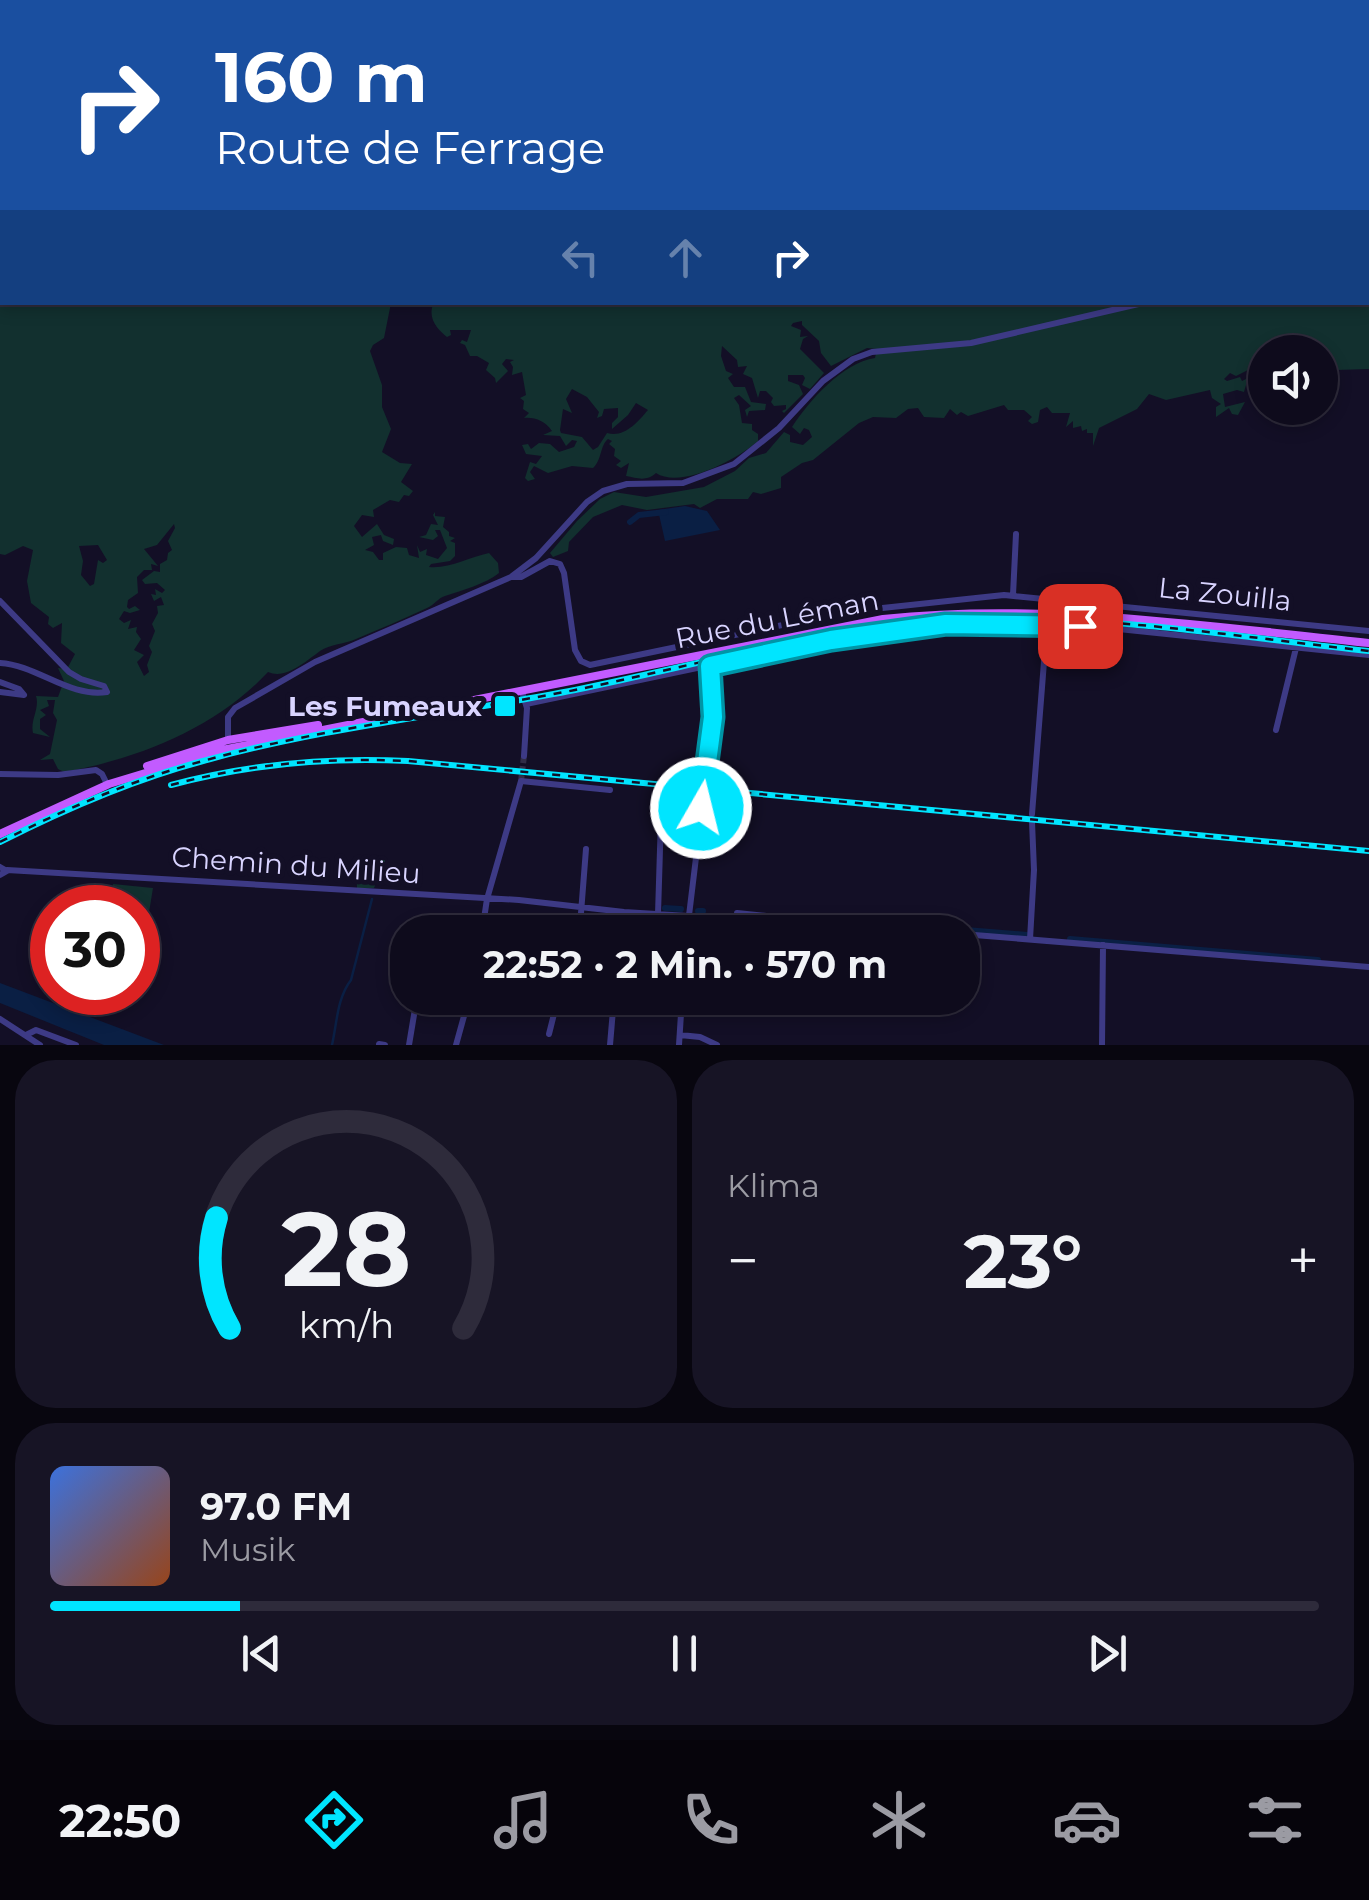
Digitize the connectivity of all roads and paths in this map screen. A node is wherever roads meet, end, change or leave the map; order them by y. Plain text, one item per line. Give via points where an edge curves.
1 (1135, 305) edge
2 (1016, 534) dead end
3 (511, 577) junction
4 (1014, 595) junction
5 (0, 602) edge
6 (1014, 612) junction
7 (1047, 624) junction
8 (1369, 631) edge
9 (1369, 643) edge
10 (1296, 648) junction
11 (1369, 655) edge
12 (0, 664) edge
13 (710, 666) junction
14 (0, 682) edge
15 (0, 692) edge
16 (522, 692) junction
17 (526, 704) junction
18 (1276, 730) dead end
19 (233, 743) junction
20 (524, 756) tunnel mouth
21 (0, 774) edge
22 (108, 784) junction
23 (610, 790) dead end
24 (661, 817) dead end
25 (0, 834) edge
26 (586, 849) dead end
27 (1, 871) edge
28 (487, 898) junction
29 (581, 908) junction
30 (624, 912) junction
31 (738, 913) dead end
32 (658, 914) junction
33 (484, 915) edge
34 (580, 915) edge
35 (624, 915) edge
36 (673, 915) edge
37 (688, 915) edge
38 (757, 915) edge
39 (980, 935) edge
40 (1030, 938) junction
41 (1103, 945) junction
42 (1369, 967) edge
43 (415, 1015) edge
44 (464, 1015) edge
45 (553, 1015) edge
46 (613, 1015) edge
47 (681, 1015) edge
48 (0, 1019) edge
49 (548, 1034) dead end
50 (26, 1035) junction
51 (680, 1036) junction
52 (40, 1045) edge
53 (76, 1045) edge
54 (408, 1045) edge
55 (456, 1045) edge
56 (610, 1045) edge
57 (680, 1045) edge
58 (717, 1045) edge
59 (1102, 1045) edge

1 - 3 street via 1003,336 853,359 734,464 683,483 603,490
2 - 4 street
3 - 4 street, La Zouilla via 558,562 575,650 594,666 845,612
3 - 19 street via 315,662 238,706 230,718
4 - 6 street
4 - 8 street, La Zouilla
5 - 12 street via 70,672 107,692 64,686
6 - 9 main road, Rue du Léman
6 - 16 main road, Rue du Léman via 870,622
7 - 10 street
7 - 13 street via 946,624
7 - 40 street
10 - 11 street
10 - 18 street
13 - 17 street
13 - 37 street via 713,717
14 - 15 street via 24,695
16 - 17 street
16 - 19 main road, Rue du Léman
17 - 20 street
19 - 22 main road, Rue du Léman via 158,762
21 - 22 street via 96,770
22 - 25 main road, Rue du Léman
23 - 28 street via 522,781
24 - 32 street
26 - 29 street
27 - 28 street, Chemin du Milieu
28 - 29 street, Chemin du Milieu
28 - 33 street
29 - 30 street, Chemin du Milieu
29 - 34 street
30 - 32 street, Chemin du Milieu
30 - 35 street
31 - 38 street
32 - 36 street, Chemin du Milieu
39 - 40 street
40 - 41 street
41 - 42 street
41 - 59 street
43 - 54 street
44 - 55 street
45 - 49 street
46 - 56 street
47 - 51 street
48 - 50 street
50 - 52 street
50 - 53 street via 36,1030
51 - 57 street
51 - 58 street

